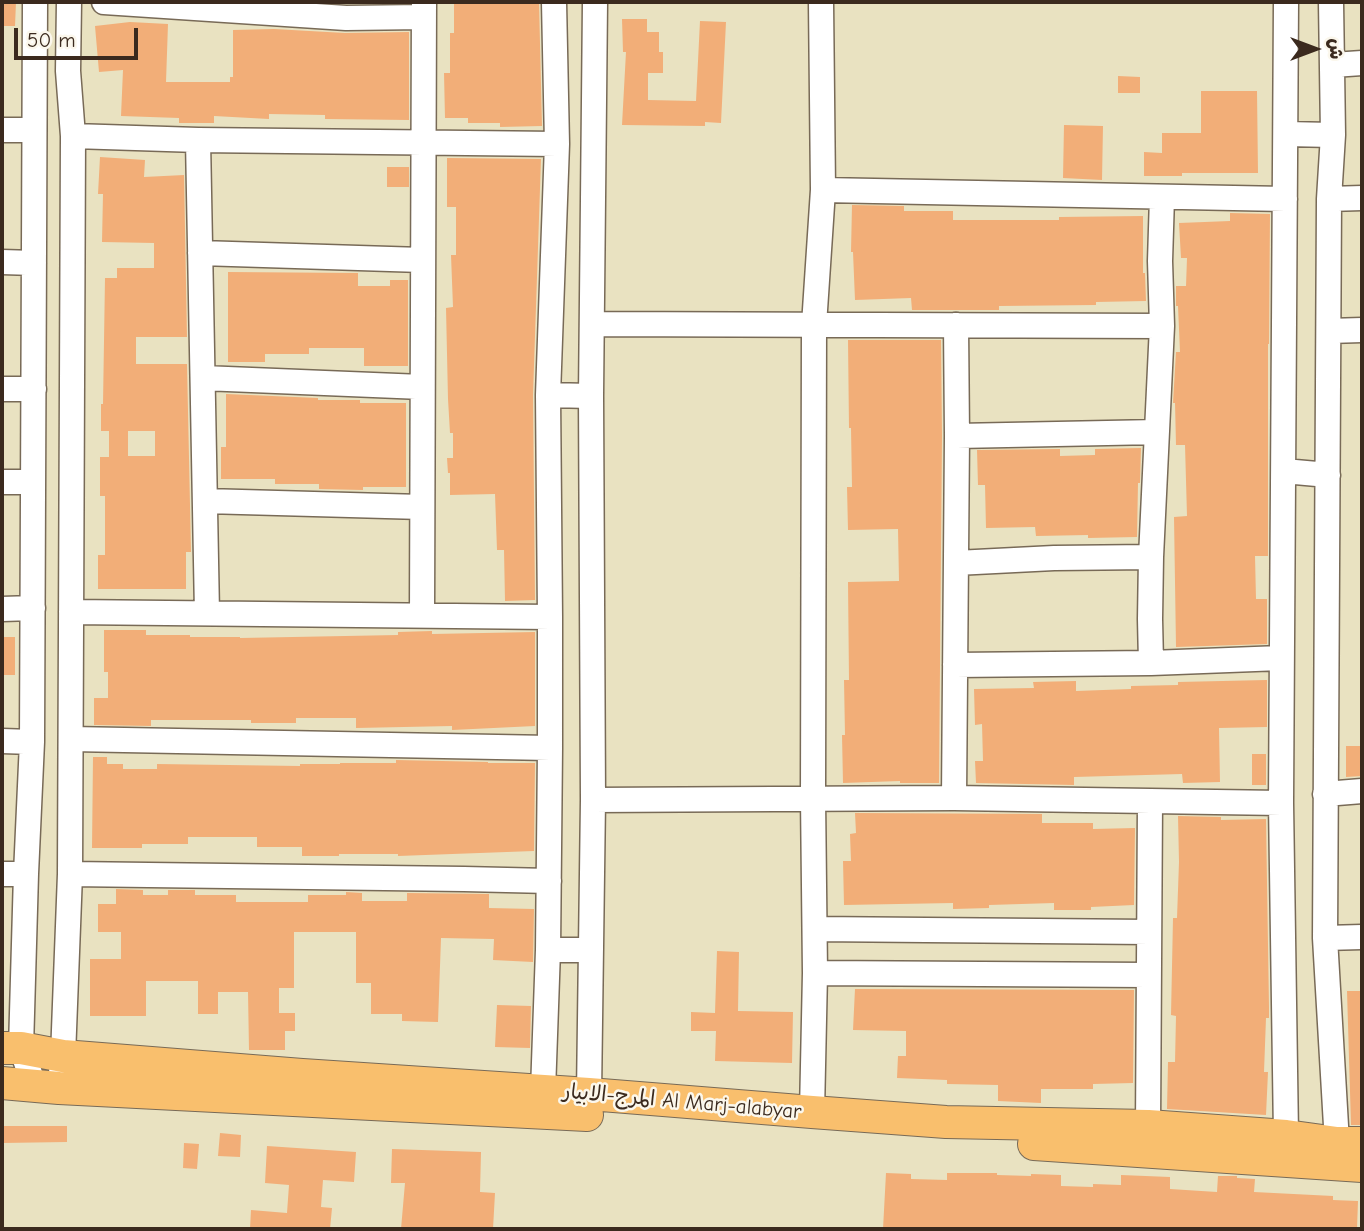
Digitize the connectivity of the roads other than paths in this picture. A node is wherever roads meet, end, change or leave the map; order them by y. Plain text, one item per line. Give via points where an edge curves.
1 (35, 2) edge
2 (69, 2) edge
3 (104, 2) edge
4 (554, 2) edge
5 (595, 2) edge
6 (821, 2) edge
7 (1286, 2) edge
8 (1331, 2) edge
9 (423, 9) edge
10 (1362, 63) edge
11 (1333, 65) junction
12 (35, 68) junction
13 (68, 71) junction
14 (2, 130) edge
15 (34, 130) junction
16 (1286, 134) junction
17 (1334, 135) junction
18 (73, 136) junction
19 (198, 140) junction
20 (422, 143) junction
21 (557, 144) junction
22 (823, 190) junction
23 (1162, 197) junction
24 (1362, 198) edge
25 (1285, 199) junction
26 (1329, 199) junction
27 (201, 253) junction
28 (422, 260) junction
29 (2, 262) edge
30 (34, 263) junction
31 (593, 324) junction
32 (814, 324) junction
33 (956, 325) junction
34 (1162, 326) junction
35 (1362, 330) edge
36 (1329, 331) junction
37 (203, 378) junction
38 (422, 387) junction
39 (2, 389) edge
40 (34, 389) junction
41 (548, 395) junction
42 (592, 396) junction
43 (1157, 432) junction
44 (957, 436) junction
45 (1284, 471) junction
46 (1328, 475) junction
47 (2, 482) edge
48 (33, 482) junction
49 (205, 501) junction
50 (422, 507) junction
51 (72, 545) junction
52 (33, 546) junction
53 (1151, 557) junction
54 (956, 563) junction
55 (2, 608) edge
56 (33, 608) junction
57 (71, 612) junction
58 (207, 614) junction
59 (422, 615) junction
60 (550, 617) junction
61 (1282, 658) junction
62 (1152, 663) junction
63 (955, 665) junction
64 (71, 739) junction
65 (2, 741) edge
66 (32, 742) junction
67 (550, 748) junction
68 (1362, 791) edge
69 (1325, 794) junction
70 (813, 798) junction
71 (954, 798) junction
72 (593, 800) junction
73 (1150, 802) junction
74 (1281, 803) junction
75 (14, 874) edge
76 (70, 874) junction
77 (548, 881) junction
78 (815, 929) junction
79 (1149, 932) junction
80 (1362, 937) edge
81 (1325, 938) junction
82 (548, 950) junction
83 (592, 950) junction
84 (815, 973) junction
85 (1148, 975) junction
86 (11, 1048) edge
87 (63, 1056) junction
88 (2, 1083) edge
89 (46, 1086) junction
90 (543, 1091) junction
91 (589, 1094) junction
92 (813, 1112) junction
93 (1148, 1126) junction
94 (1286, 1136) junction
95 (1350, 1143) edge
96 (1362, 1166) edge

1 - 12 street
2 - 13 street
3 - 9 street via 346,18
4 - 21 street
5 - 31 street
6 - 22 street
7 - 16 street
8 - 11 street
9 - 20 street
10 - 11 street
11 - 17 street
12 - 13 street
12 - 15 street
13 - 18 street
14 - 15 street
15 - 30 street
16 - 17 street
16 - 25 street
17 - 26 street
18 - 19 street
18 - 51 street
19 - 20 street
19 - 27 street
20 - 21 street
20 - 28 street
21 - 41 street
22 - 23 street
22 - 32 street
23 - 25 street
23 - 34 street
24 - 26 street
25 - 45 street
26 - 36 street
27 - 28 street
27 - 37 street
28 - 38 street
29 - 30 street
30 - 40 street
31 - 32 street
31 - 42 street
32 - 33 street
32 - 70 street
33 - 34 street
33 - 44 street
34 - 43 street
35 - 36 street
36 - 46 street
37 - 38 street
37 - 49 street
38 - 50 street
39 - 40 street
40 - 48 street
41 - 42 street
41 - 60 street
42 - 72 street
43 - 44 street
43 - 53 street
44 - 54 street
45 - 46 street
45 - 61 street
46 - 69 street
47 - 48 street
48 - 52 street
49 - 50 street
49 - 58 street
50 - 59 street
51 - 52 street
51 - 57 street
52 - 56 street
53 - 54 street
53 - 62 street
54 - 63 street
55 - 56 street
56 - 66 street
57 - 58 street
57 - 64 street
58 - 59 street
59 - 60 street
60 - 67 street
61 - 62 street
61 - 74 street
62 - 63 street
63 - 71 street
64 - 67 street
64 - 76 street
65 - 66 street
66 - 75 street
67 - 77 street
68 - 69 street
69 - 81 street
70 - 71 street
70 - 72 street
70 - 78 street
71 - 73 street
72 - 83 street
73 - 74 street
73 - 79 street
74 - 94 street
75 - 86 street
76 - 77 street
76 - 87 street
77 - 82 street
78 - 79 street
78 - 84 street
79 - 85 street
80 - 81 street
81 - 95 street
82 - 83 street
82 - 90 street
83 - 91 street
84 - 85 street
84 - 92 street
85 - 93 street
86 - 87 main road, المرج-الابيار Al Marj-alabyar
86 - 89 street
87 - 89 street
87 - 90 main road, المرج-الابيار Al Marj-alabyar
88 - 89 main road, المرج-الابيار Al Marj-alabyar
89 - 96 main road, المرج-الابيار Al Marj-alabyar via 688,1121
90 - 91 main road, المرج-الابيار Al Marj-alabyar
91 - 92 main road, المرج-الابيار Al Marj-alabyar
92 - 93 main road, المرج-الابيار Al Marj-alabyar via 946,1122
93 - 94 main road, المرج-الابيار Al Marj-alabyar
94 - 95 main road, المرج-الابيار Al Marj-alabyar

